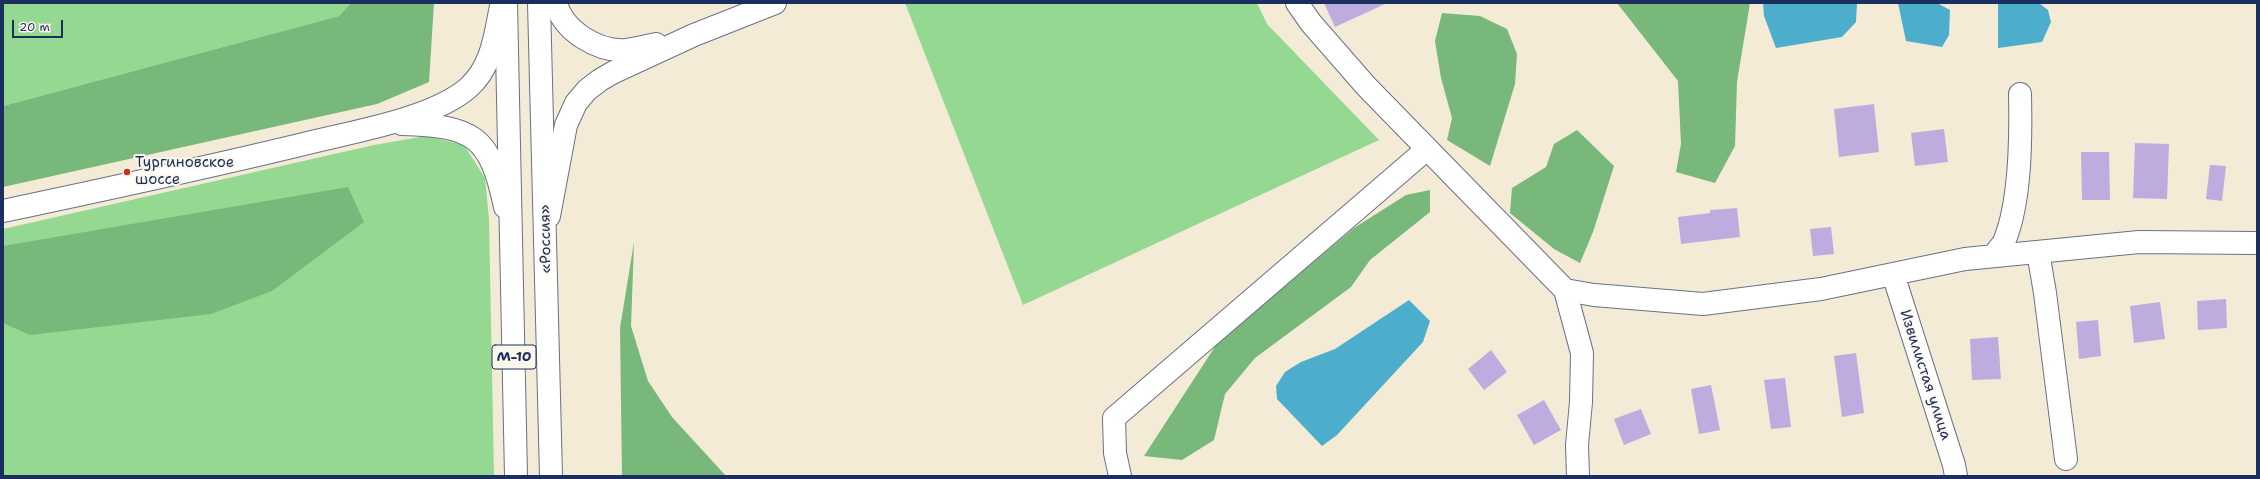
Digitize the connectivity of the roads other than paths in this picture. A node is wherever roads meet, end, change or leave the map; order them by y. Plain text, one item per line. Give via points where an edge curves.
1 (502, 3) edge
2 (506, 3) edge
3 (540, 3) edge
4 (556, 3) edge
5 (775, 3) edge
6 (1297, 3) edge
7 (694, 36) junction
8 (2020, 94) dead end
9 (390, 123) junction
10 (1427, 148) junction
11 (3, 211) edge
12 (546, 236) junction
13 (511, 237) junction
14 (2257, 243) edge
15 (2038, 252) junction
16 (1993, 256) junction
17 (1893, 274) junction
18 (1565, 290) junction
19 (2066, 459) dead end
20 (516, 476) edge
21 (551, 476) edge
22 (1120, 476) edge
23 (1578, 476) edge
24 (1956, 476) edge

1 - 9 main road via 489,58 469,87 450,100
2 - 13 main road, М-10
3 - 12 main road, «Россия» / М-10
4 - 7 main road via 570,27 589,42 601,46 625,50
5 - 7 main road
6 - 10 main road via 1311,23 1366,86
7 - 12 main road via 607,76 579,99 564,133
8 - 16 main road via 2020,148 2015,192 2009,227 2003,244
9 - 11 main road via 205,168
9 - 13 main road via 446,126 468,135 480,145 497,171
10 - 18 main road
10 - 22 main road via 1114,418 1115,453
12 - 21 main road, «Россия» / М-10
13 - 20 main road, М-10
14 - 15 main road via 2139,242
15 - 16 main road
15 - 19 main road
16 - 17 main road via 1964,259
17 - 18 main road via 1821,289 1703,304 1594,295
17 - 24 main road, Извилистая улица
18 - 23 main road via 1582,353 1582,402 1577,445

